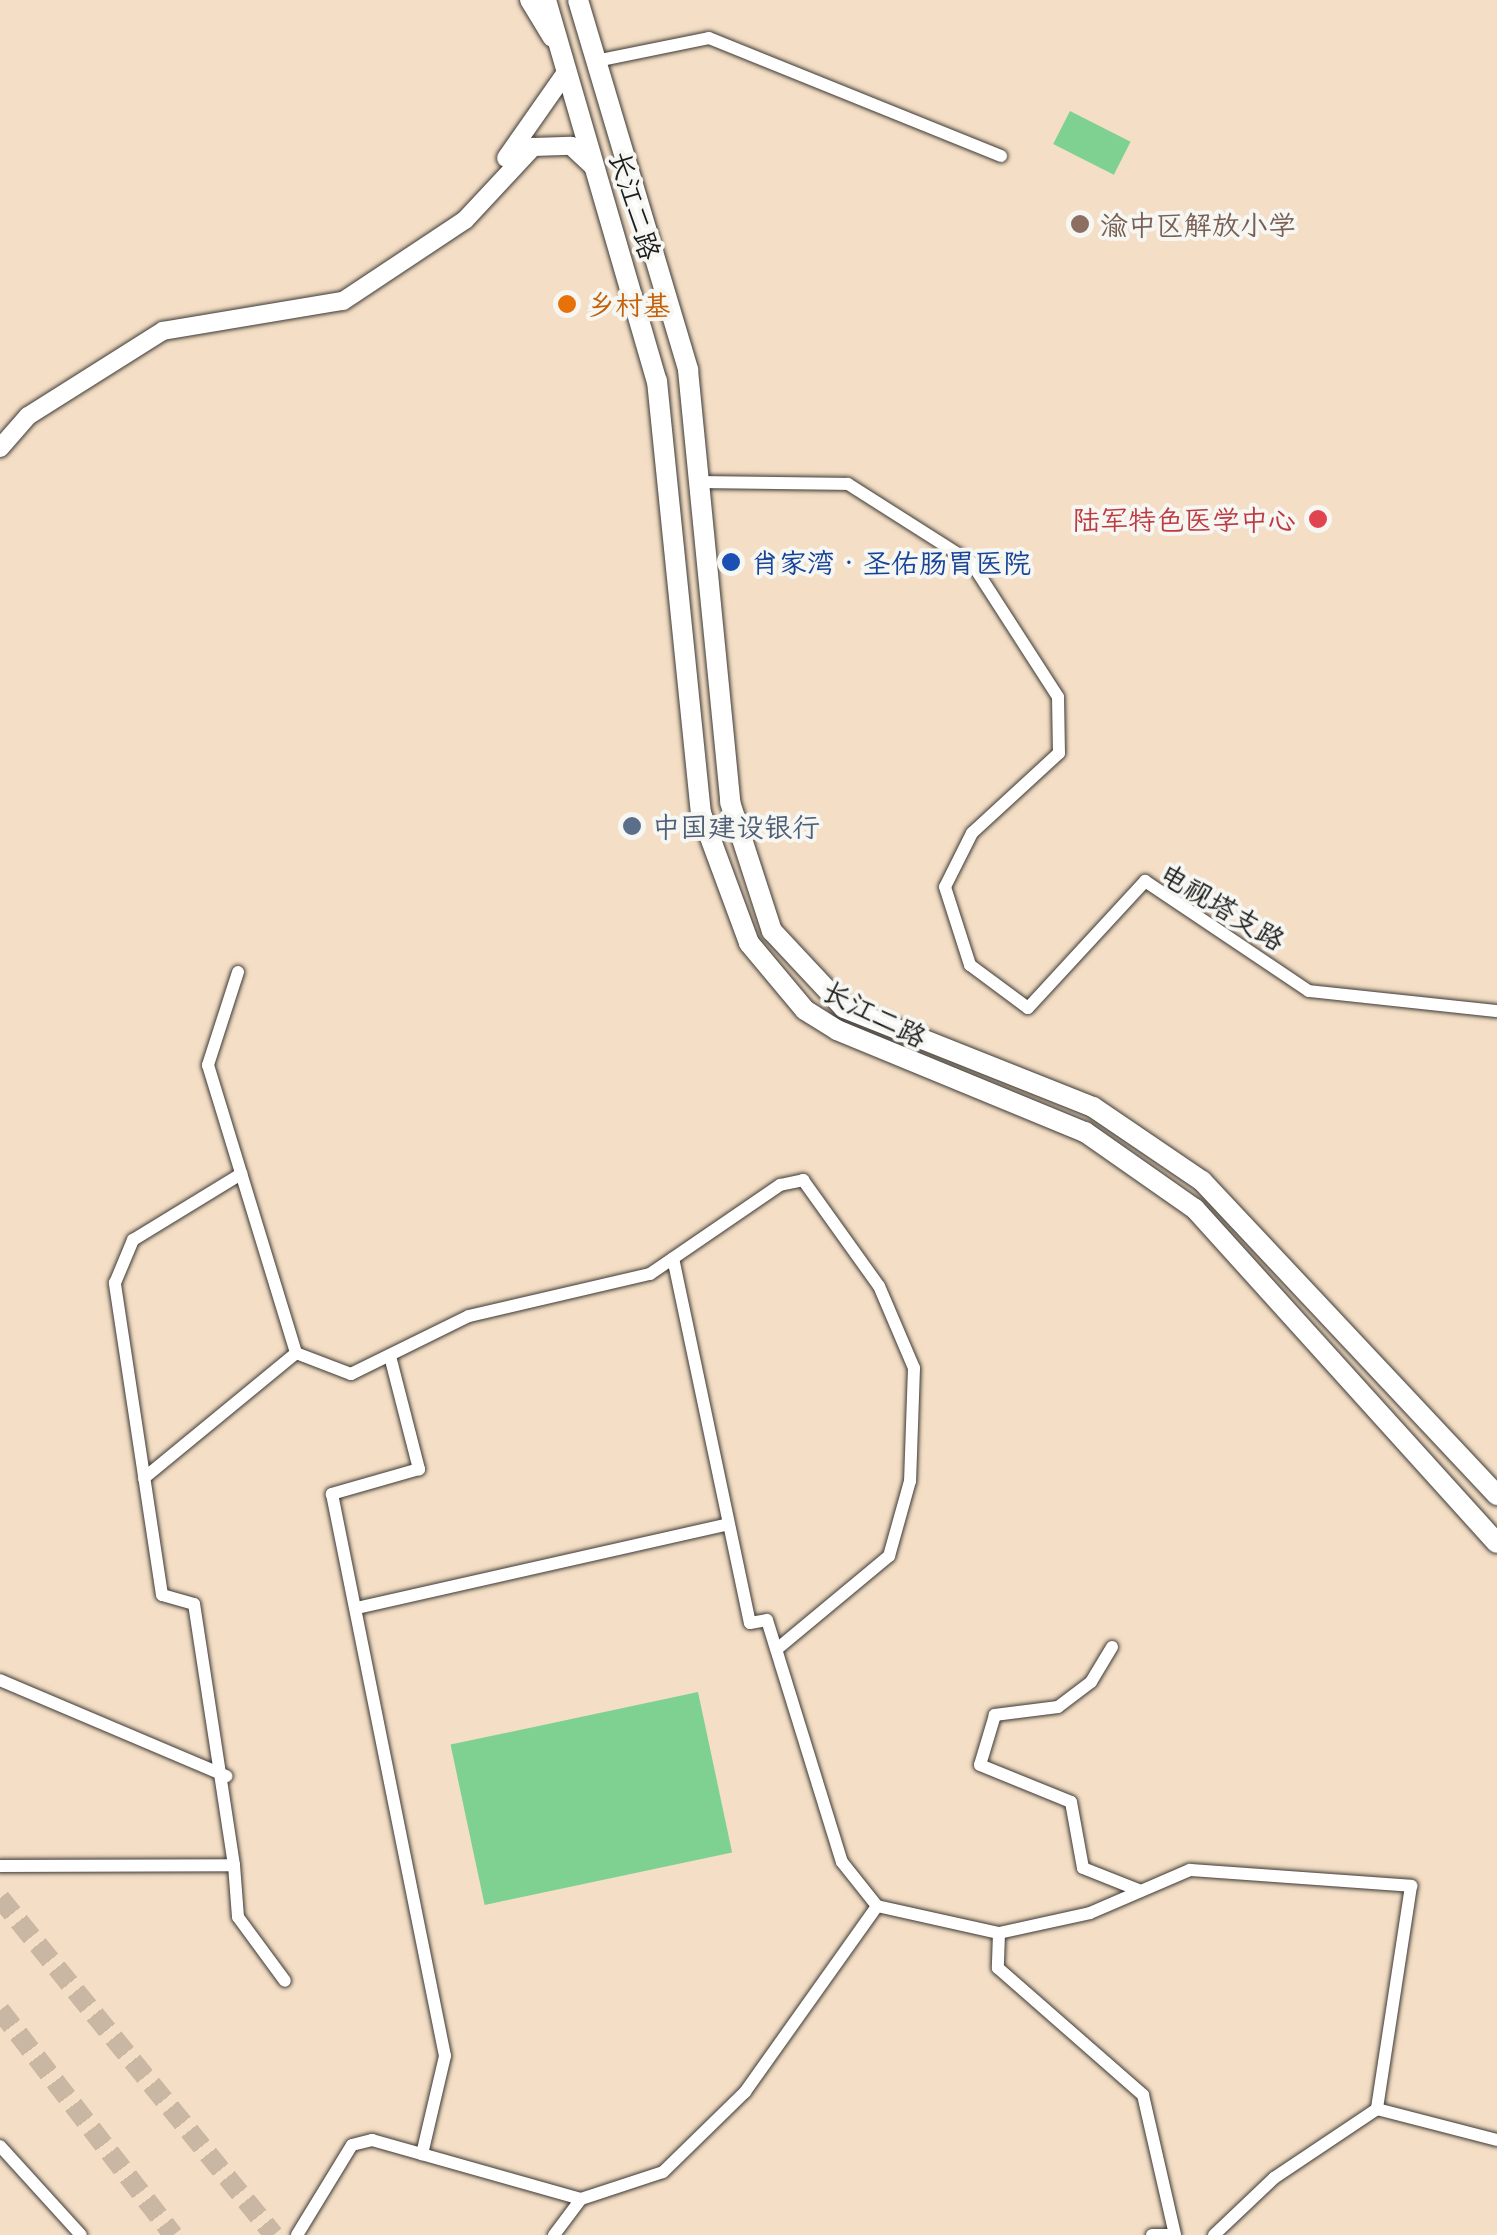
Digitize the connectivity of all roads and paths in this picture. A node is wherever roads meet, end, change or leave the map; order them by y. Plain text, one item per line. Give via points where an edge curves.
1 (529, 0) edge
2 (546, 0) edge
3 (582, 0) edge
4 (596, 61) junction
5 (564, 62) junction
6 (1001, 156) dead end
7 (596, 169) junction
8 (433, 241) junction
9 (0, 448) edge
10 (705, 482) junction
11 (238, 972) dead end
12 (1497, 1011) edge
13 (241, 1174) junction
14 (673, 1258) junction
15 (296, 1353) junction
16 (391, 1360) junction
17 (144, 1478) junction
18 (1497, 1495) edge
19 (724, 1525) junction
20 (1497, 1543) edge
21 (361, 1607) junction
22 (1112, 1648) dead end
23 (777, 1649) junction
24 (0, 1680) edge
25 (226, 1776) junction
26 (234, 1865) junction
27 (0, 1866) edge
28 (1141, 1891) junction
29 (877, 1906) junction
30 (998, 1933) junction
31 (285, 1981) dead end
32 (1378, 2109) junction
33 (1497, 2140) edge
34 (0, 2146) edge
35 (422, 2154) junction
36 (581, 2198) junction
37 (81, 2235) edge
38 (296, 2235) edge
39 (554, 2235) edge
40 (1152, 2235) edge
41 (1173, 2235) edge
42 (1214, 2235) edge

1 - 5 street, 长江二路
2 - 5 main road, 长江二路
3 - 4 main road, 长江二路
4 - 6 street via 708,38
4 - 10 main road, 长江二路 via 676,318
5 - 7 main road, 长江二路
5 - 8 street via 545,113
7 - 8 street via 570,146 533,147
7 - 20 main road, 长江二路 via 666,437 701,813 749,943 806,1010 837,1030 1085,1132 1196,1209
8 - 9 street via 343,301 162,332 28,416
10 - 12 street, 电视塔支路 via 848,484 971,562 1058,697 1058,753 972,832 945,887 970,965 1028,1008 1145,881 1309,991
10 - 18 main road, 长江二路 via 730,802 753,891 795,965 844,1008 1093,1107 1202,1182
11 - 13 street via 208,1065
13 - 15 street
13 - 17 street via 133,1240 119,1265
14 - 16 street via 650,1274 469,1316
14 - 19 street
14 - 23 street via 802,1180 879,1286 914,1368 910,1481 888,1556
15 - 16 street via 351,1374
15 - 17 street
16 - 21 street via 419,1469 332,1494
17 - 25 street via 162,1594 194,1604
19 - 21 street
19 - 23 street via 750,1622 767,1620
21 - 35 street via 445,2056
22 - 28 street via 1058,1708 995,1715 980,1765 1071,1802 1083,1868
23 - 29 street via 842,1862
24 - 25 street
25 - 26 street
26 - 27 street
26 - 31 street via 238,1917
28 - 30 street
28 - 32 street via 1190,1870 1412,1886
29 - 30 street
29 - 36 street via 718,2119 663,2172
30 - 41 street via 998,1968 1143,2094
32 - 33 street
32 - 42 street via 1274,2178
34 - 37 street
35 - 36 street
35 - 38 street via 372,2140 352,2145
36 - 39 street
40 - 41 street

